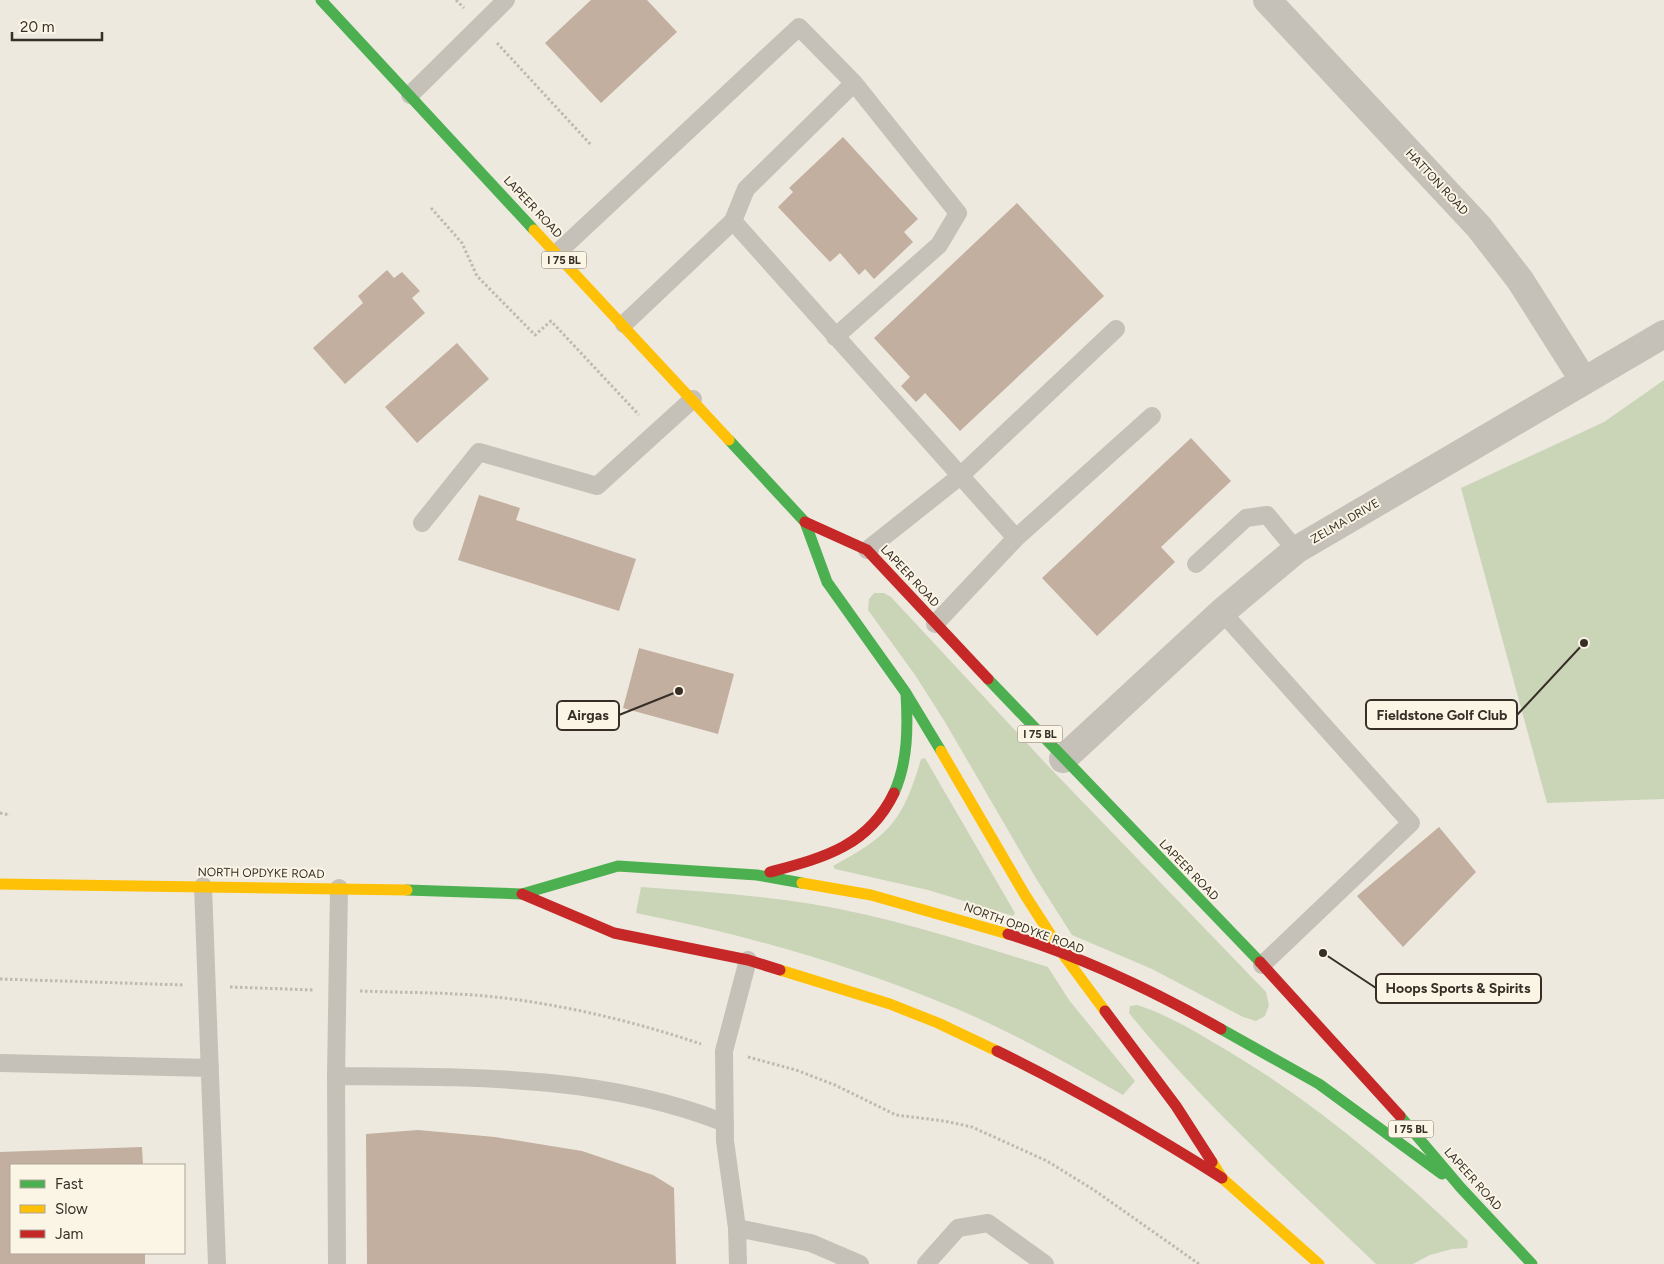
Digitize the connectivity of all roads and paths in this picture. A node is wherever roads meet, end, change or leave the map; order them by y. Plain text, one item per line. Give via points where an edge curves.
1 (321, 0) edge
2 (456, 0) edge
3 (506, 0) edge
4 (1267, 0) edge
5 (480, 26) junction
6 (854, 83) junction
7 (410, 95) junction
8 (592, 146) dead end
9 (431, 208) dead end
10 (732, 221) junction
11 (558, 253) junction
12 (624, 324) junction
13 (1116, 329) dead end
14 (1664, 334) edge
15 (835, 337) junction
16 (1584, 381) junction
17 (693, 399) junction
18 (1152, 416) dead end
19 (656, 433) junction
20 (959, 476) junction
21 (422, 522) dead end
22 (805, 522) junction
23 (1016, 538) junction
24 (868, 550) junction
25 (1296, 550) junction
26 (1196, 564) dead end
27 (1222, 612) junction
28 (935, 624) junction
29 (906, 693) junction
30 (1063, 758) junction
31 (0, 813) edge
32 (10, 815) dead end
33 (757, 875) junction
34 (0, 884) edge
35 (203, 886) junction
36 (339, 888) junction
37 (522, 894) junction
38 (1065, 957) junction
39 (748, 960) junction
40 (1262, 965) junction
41 (0, 979) edge
42 (188, 985) dead end
43 (222, 987) dead end
44 (316, 990) dead end
45 (357, 991) dead end
46 (700, 1044) dead end
47 (749, 1058) dead end
48 (0, 1063) edge
49 (210, 1068) junction
50 (336, 1076) junction
51 (725, 1123) junction
52 (1222, 1178) junction
53 (1461, 1188) junction
54 (737, 1228) junction
55 (217, 1264) edge
56 (337, 1264) edge
57 (738, 1264) edge
58 (860, 1264) edge
59 (926, 1264) edge
60 (1045, 1264) edge
61 (1199, 1264) edge
62 (1319, 1264) edge
63 (1532, 1264) edge

1 - 7 main road, LAPEER ROAD / I 75 BL
2 - 5 path
3 - 5 lane
4 - 16 street, HATTON ROAD via 1479,227 1520,280
5 - 7 lane
5 - 8 path
6 - 10 lane via 746,188
6 - 11 lane via 799,27
6 - 15 lane via 958,213 939,246
7 - 11 main road, LAPEER ROAD / I 75 BL
9 - 19 path via 462,243 477,276 535,335 551,321
10 - 12 lane
10 - 15 lane
11 - 12 main road, LAPEER ROAD / I 75 BL
12 - 17 main road, LAPEER ROAD / I 75 BL
13 - 20 lane
14 - 16 street, ZELMA DRIVE
15 - 20 lane
16 - 25 street, ZELMA DRIVE
17 - 19 lane
17 - 22 main road, LAPEER ROAD / I 75 BL
18 - 23 lane
19 - 21 lane via 597,486 479,452
20 - 23 lane
20 - 24 lane
22 - 24 main road, LAPEER ROAD / I 75 BL
22 - 29 main road, LAPEER ROAD / I 75 BL via 827,582
23 - 28 lane
24 - 28 main road, LAPEER ROAD / I 75 BL
25 - 26 lane via 1267,515 1255,516 1246,518
25 - 27 street, ZELMA DRIVE
27 - 30 street, ZELMA DRIVE
27 - 40 lane via 1410,823
28 - 30 main road, LAPEER ROAD / I 75 BL
29 - 33 main road via 909,726 906,758 897,788 882,815 862,835 836,852 805,864
29 - 38 main road, LAPEER ROAD / I 75 BL via 1025,896
30 - 40 main road, LAPEER ROAD / I 75 BL
31 - 32 path
33 - 37 main road, NORTH OPDYKE ROAD via 618,866
33 - 38 main road, NORTH OPDYKE ROAD via 871,895 962,918
34 - 35 main road, NORTH OPDYKE ROAD
35 - 36 main road, NORTH OPDYKE ROAD
35 - 49 lane
36 - 37 main road, NORTH OPDYKE ROAD
36 - 50 lane
37 - 39 main road, NORTH OPDYKE ROAD via 614,933
38 - 52 main road, LAPEER ROAD / I 75 BL via 1176,1106
38 - 53 main road, NORTH OPDYKE ROAD via 1164,997 1254,1046 1319,1084
39 - 51 lane via 724,1051
39 - 52 main road, NORTH OPDYKE ROAD via 890,1004 998,1050 1160,1139
40 - 53 main road, LAPEER ROAD / I 75 BL via 1360,1070
41 - 42 path
43 - 44 path
45 - 46 path via 511,999 565,1007 615,1017
47 - 61 path via 796,1070 835,1085 896,1116 972,1127 1047,1161 1102,1195
48 - 49 lane
49 - 55 lane
50 - 51 lane via 476,1077 570,1083 690,1109
50 - 56 lane
51 - 54 lane
52 - 62 main road, LAPEER ROAD / I 75 BL
53 - 63 main road, LAPEER ROAD / I 75 BL
54 - 57 lane
54 - 58 lane via 811,1243
59 - 60 lane via 958,1228 988,1223

